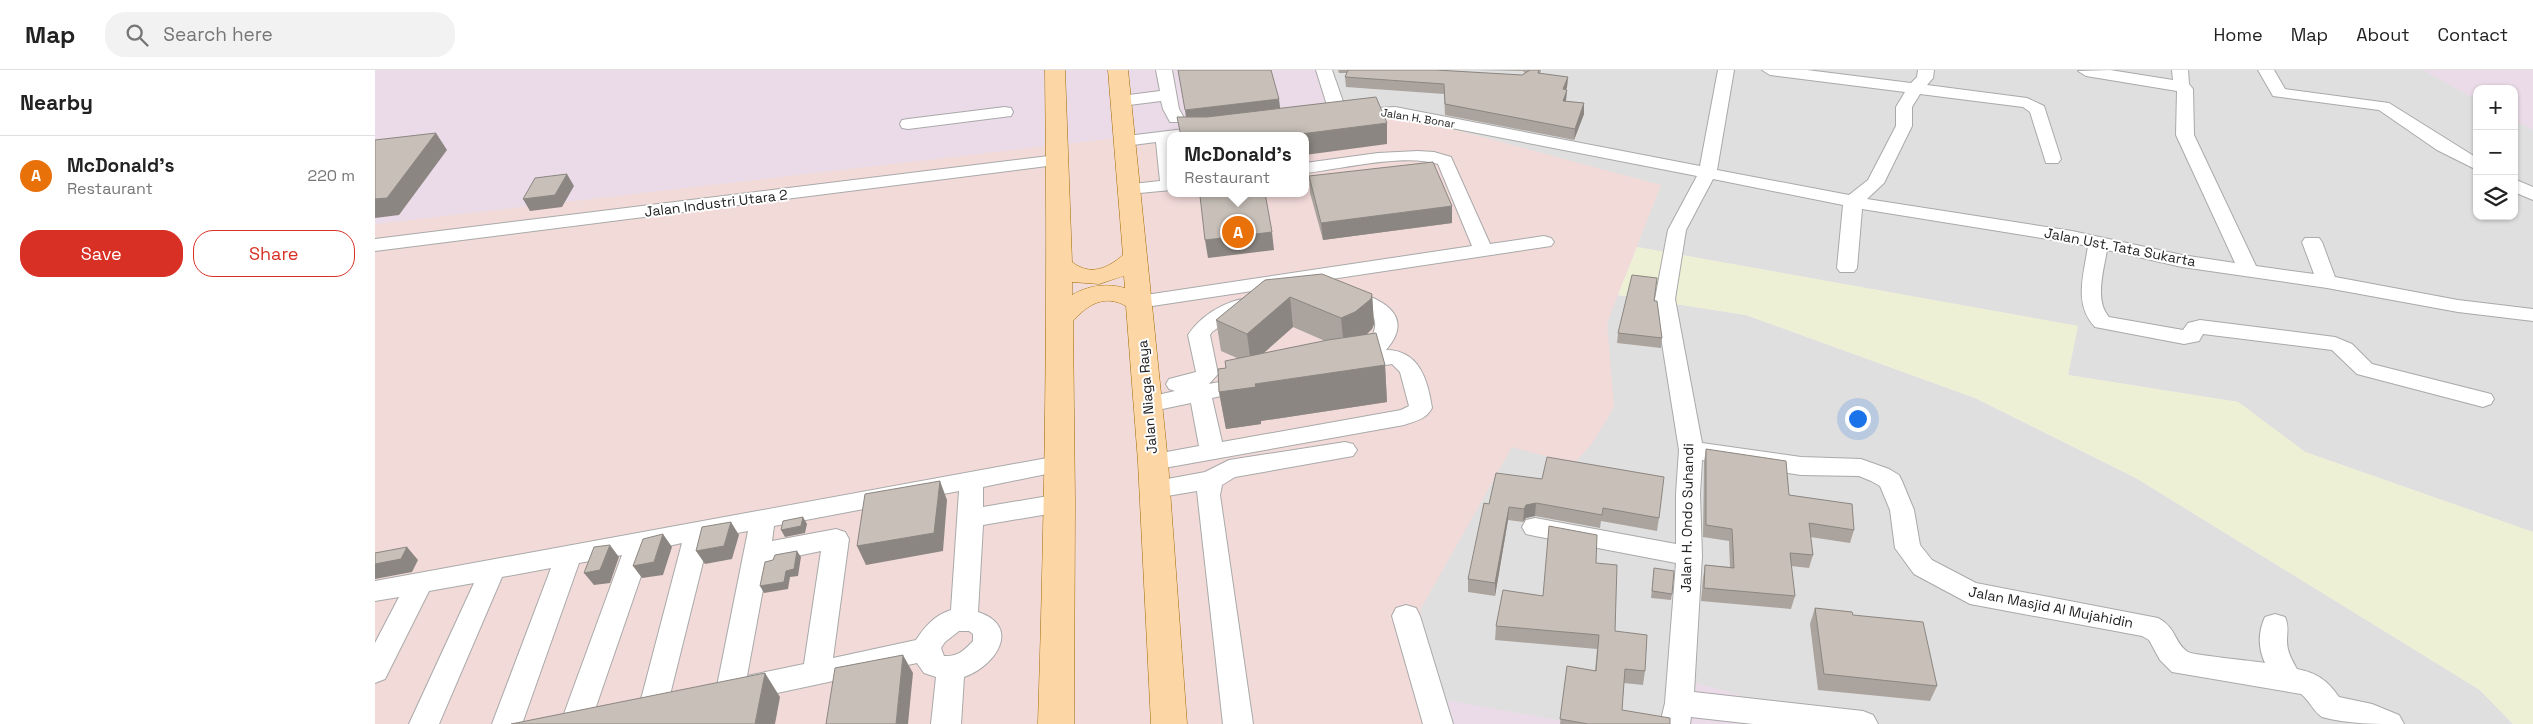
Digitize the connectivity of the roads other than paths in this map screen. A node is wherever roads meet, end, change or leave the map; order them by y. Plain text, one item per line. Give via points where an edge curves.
1 (1055, 70) edge
2 (1118, 70) edge
3 (1164, 70) edge
4 (1324, 70) edge
5 (1727, 70) edge
6 (1770, 70) edge
7 (1927, 70) edge
8 (2266, 70) edge
9 (2085, 71) edge
10 (2181, 78) edge
11 (1916, 87) junction
12 (1168, 95) junction
13 (1121, 101) junction
14 (1005, 112) dead end
15 (1341, 115) junction
16 (1175, 118) edge
17 (1321, 118) edge
18 (908, 124) dead end
19 (1223, 129) edge
20 (1198, 132) edge
21 (1164, 136) junction
22 (1167, 136) edge
23 (1125, 141) junction
24 (2052, 159) dead end
25 (1057, 160) junction
26 (1167, 160) edge
27 (2473, 162) edge
28 (1309, 168) edge
29 (1708, 173) junction
30 (1167, 185) edge
31 (2518, 186) edge
32 (1129, 189) junction
33 (2533, 195) edge
34 (1853, 201) junction
35 (1544, 242) dead end
36 (2098, 242) junction
37 (2311, 242) dead end
38 (375, 245) edge
39 (1484, 251) junction
40 (1135, 255) junction
41 (1060, 264) junction
42 (1847, 268) dead end
43 (2248, 269) junction
44 (1302, 276) junction
45 (2327, 282) junction
46 (1282, 301) edge
47 (1139, 302) junction
48 (2533, 315) edge
49 (1060, 319) junction
50 (1267, 379) edge
51 (1200, 392) junction
52 (1147, 396) junction
53 (2483, 399) dead end
54 (1345, 450) dead end
55 (1691, 450) junction
56 (1212, 452) junction
57 (1059, 464) junction
58 (1154, 475) junction
59 (1211, 480) junction
60 (971, 481) junction
61 (1060, 503) junction
62 (971, 518) junction
63 (763, 520) junction
64 (1535, 527) dead end
65 (698, 532) junction
66 (640, 541) junction
67 (569, 553) junction
68 (757, 554) junction
69 (1689, 556) junction
70 (493, 569) junction
71 (420, 582) junction
72 (381, 590) edge
73 (1406, 616) dead end
74 (964, 620) junction
75 (2275, 624) dead end
76 (926, 650) junction
77 (951, 669) junction
78 (375, 671) edge
79 (817, 674) junction
80 (2287, 678) junction
81 (730, 691) junction
82 (653, 707) junction
83 (1677, 714) edge
84 (571, 723) edge
85 (424, 724) edge
86 (507, 724) edge
87 (946, 724) edge
88 (1056, 724) edge
89 (1169, 724) edge
90 (1238, 724) edge
91 (1438, 724) edge
92 (1863, 724) edge
93 (2389, 724) edge

1 - 25 main road
2 - 13 main road, Jalan Niaga Raya
3 - 12 street
4 - 15 street
5 - 29 street, Jalan H. Ondo Suhandi
6 - 11 street
7 - 11 street via 1925,78
8 - 27 street via 2279,93 2383,106
9 - 10 street
10 - 43 street via 2185,89 2185,135
11 - 24 street via 2034,106 2038,109
11 - 34 street via 1904,107 1904,126 1875,183
12 - 13 street
12 - 16 street
13 - 23 main road, Jalan Niaga Raya
14 - 18 street
15 - 17 street, Jalan H. Bonar
15 - 29 street, Jalan H. Bonar via 1395,112
19 - 20 street
21 - 22 street
21 - 23 street
21 - 26 street
23 - 32 main road, Jalan Niaga Raya
25 - 38 street, Jalan Industri Utara 2
25 - 41 main road
28 - 39 street via 1412,155 1438,156 1445,161
29 - 34 street, Jalan Ust. Tata Sukarta
29 - 55 street, Jalan H. Ondo Suhandi via 1677,230 1665,299
30 - 32 street
31 - 33 street
32 - 40 main road, Jalan Niaga Raya
34 - 36 street, Jalan Ust. Tata Sukarta
34 - 42 street
35 - 39 street
36 - 43 street, Jalan Ust. Tata Sukarta via 2182,261
36 - 53 street via 2091,300 2096,318 2102,322 2184,337 2191,336 2199,327 2335,344 2349,350 2359,366 2365,369
37 - 45 street
39 - 44 street
40 - 41 main road via 1124,268 1107,276 1087,278 1071,274
40 - 47 main road, Jalan Niaga Raya
41 - 49 main road
43 - 45 street, Jalan Ust. Tata Sukarta
44 - 47 street
44 - 56 street via 1318,296 1351,296 1374,304 1384,313 1384,333 1379,345 1334,362 1383,357 1407,362 1413,371 1421,408 1404,417
45 - 48 street, Jalan Ust. Tata Sukarta via 2458,306
46 - 52 street via 1236,307 1224,312 1199,335 1208,371 1205,377
47 - 49 main road via 1125,293 1087,296 1072,305
47 - 52 main road, Jalan Niaga Raya
49 - 57 main road
50 - 51 street
51 - 52 street
51 - 56 street
52 - 58 main road, Jalan Niaga Raya
54 - 59 street via 1229,469
55 - 69 street, Jalan H. Ondo Suhandi
55 - 80 street, Jalan Masjid Al Mujahidin via 1801,466 1861,468 1880,475 1890,481 1902,510 1907,548 1923,566 1970,593 2148,626 2159,632 2170,652 2182,664
56 - 58 street
57 - 60 street
57 - 61 main road
58 - 59 street
58 - 89 main road, Jalan Niaga Raya
59 - 90 street via 1208,495
60 - 62 street
60 - 63 street
61 - 62 street
61 - 88 main road
62 - 74 street
63 - 65 street
63 - 68 street
64 - 69 street
65 - 66 street
65 - 82 street
66 - 67 street
66 - 84 street
67 - 70 street
67 - 86 street
68 - 79 street via 836,539
68 - 81 street
69 - 83 street, Jalan H. Ondo Suhandi
70 - 71 street
70 - 85 street
71 - 72 street
71 - 78 street
73 - 91 street
74 - 76 street via 953,620 939,630
74 - 77 street via 982,624 987,630 987,646 973,661
75 - 80 street via 2271,640 2275,657
76 - 77 street via 927,658 933,664
76 - 79 street
77 - 87 street
79 - 81 street
80 - 93 street, Jalan Masjid Al Mujahidin via 2314,687 2330,707
81 - 82 street
82 - 84 street
83 - 92 street

